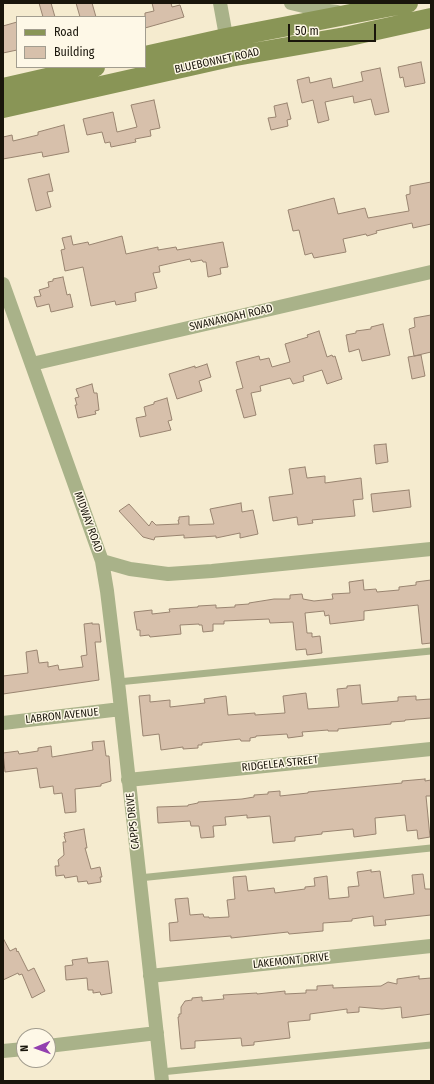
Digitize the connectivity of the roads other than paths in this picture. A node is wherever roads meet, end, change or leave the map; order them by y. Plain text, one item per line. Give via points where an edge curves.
1 (220, 3) edge
2 (291, 3) edge
3 (408, 3) edge
4 (351, 14) junction
5 (431, 18) edge
6 (226, 38) junction
7 (146, 56) edge
8 (230, 57) junction
9 (91, 68) edge
10 (3, 88) edge
11 (3, 108) edge
12 (431, 272) edge
13 (3, 284) edge
14 (32, 364) junction
15 (431, 548) edge
16 (102, 561) junction
17 (431, 651) edge
18 (118, 682) junction
19 (121, 709) junction
20 (3, 723) edge
21 (431, 749) edge
22 (128, 780) junction
23 (431, 848) edge
24 (139, 878) junction
25 (431, 946) edge
26 (150, 976) junction
27 (157, 1034) junction
28 (56, 1045) edge
29 (431, 1045) edge
30 (16, 1050) edge
31 (3, 1051) edge
32 (161, 1076) edge

1 - 6 street
2 - 4 street
3 - 4 main road, BLUEBONNET ROAD
4 - 6 main road, BLUEBONNET ROAD
5 - 8 main road, BLUEBONNET ROAD via 345,37
6 - 7 main road, BLUEBONNET ROAD
6 - 8 street
8 - 11 main road, BLUEBONNET ROAD
9 - 10 main road
12 - 14 street, SWANANOAH ROAD
13 - 14 street, MIDWAY ROAD
14 - 16 street, MIDWAY ROAD
15 - 16 street, MIDWAY ROAD via 168,574 130,569
16 - 18 street, CAPPS DRIVE
17 - 18 lane
18 - 19 street, CAPPS DRIVE
19 - 20 street, LABRON AVENUE
19 - 22 street, CAPPS DRIVE
21 - 22 street, RIDGELEA STREET
22 - 24 street, CAPPS DRIVE
23 - 24 lane
24 - 26 street, CAPPS DRIVE
25 - 26 street, LAKEMONT DRIVE
26 - 27 street, CAPPS DRIVE
27 - 28 street
27 - 32 street, CAPPS DRIVE
29 - 32 lane
30 - 31 street

